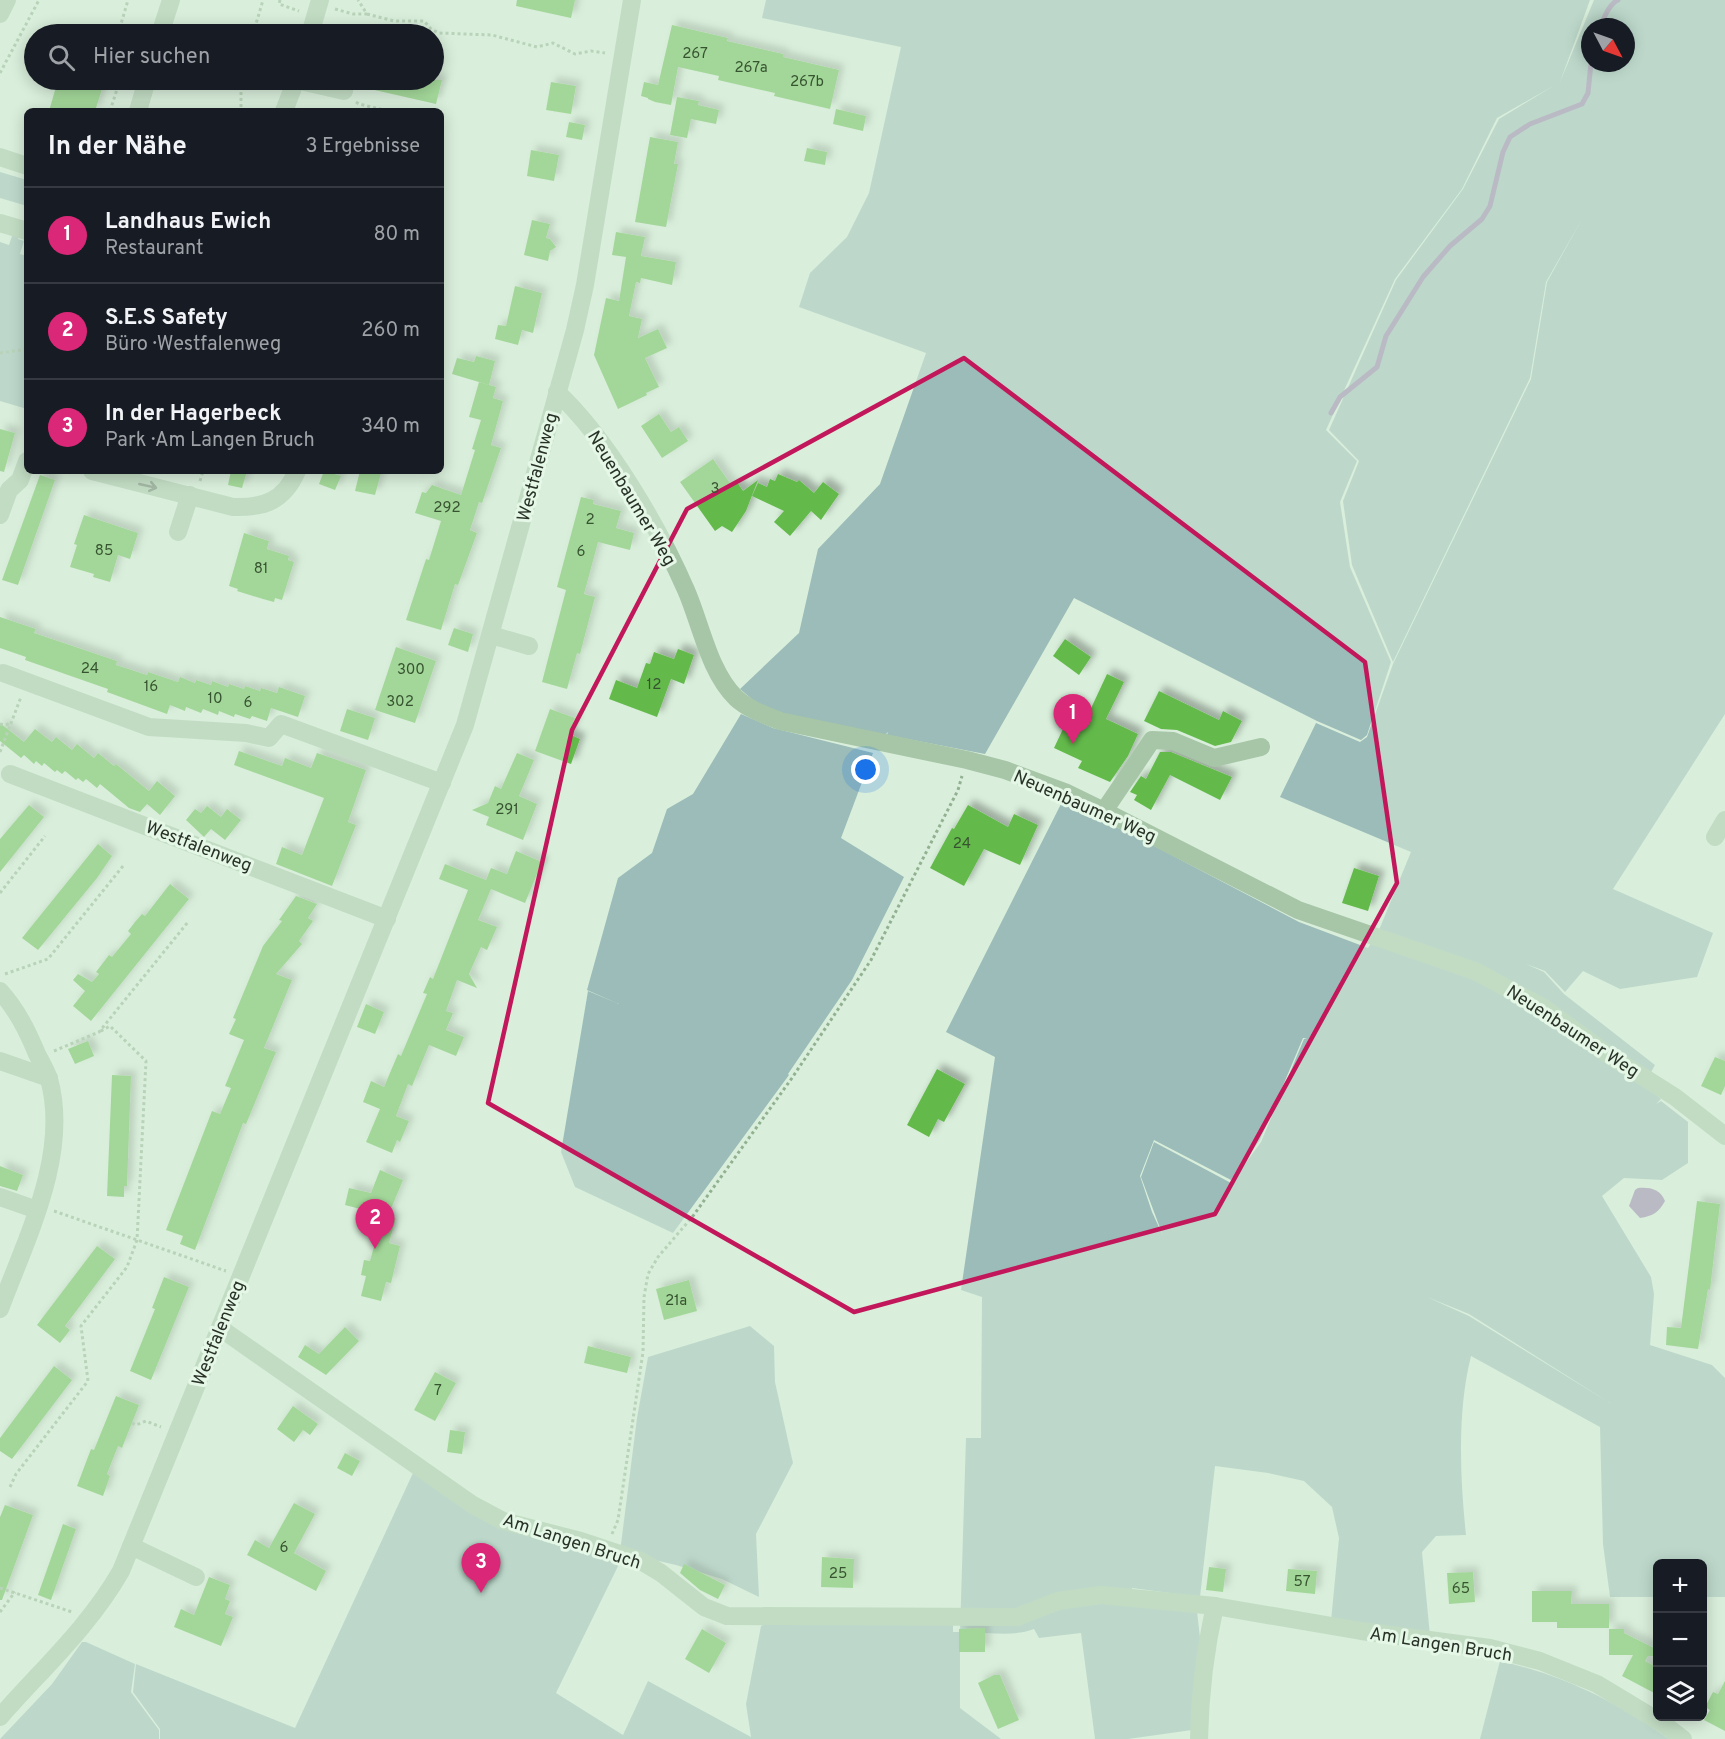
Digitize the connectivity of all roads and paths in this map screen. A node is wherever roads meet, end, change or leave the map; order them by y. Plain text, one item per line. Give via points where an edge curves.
1 (7, 0) edge
2 (39, 0) edge
3 (127, 0) edge
4 (171, 0) edge
5 (263, 0) edge
6 (280, 0) edge
7 (358, 0) edge
8 (632, 0) edge
9 (0, 14) edge
10 (367, 14) junction
11 (315, 20) edge
12 (26, 24) edge
13 (121, 24) edge
14 (163, 24) edge
15 (257, 24) edge
16 (426, 24) edge
17 (24, 28) edge
18 (444, 33) edge
19 (623, 55) junction
20 (0, 73) edge
21 (117, 90) edge
22 (144, 90) edge
23 (241, 90) edge
24 (292, 90) edge
25 (340, 90) edge
26 (344, 91) joint
27 (111, 108) edge
28 (139, 108) edge
29 (241, 108) edge
30 (285, 108) edge
31 (376, 108) edge
32 (0, 157) edge
33 (24, 165) edge
34 (0, 223) edge
35 (24, 230) edge
36 (24, 349) edge
37 (0, 353) edge
38 (557, 392) junction
39 (24, 469) edge
40 (104, 474) edge
41 (296, 474) edge
42 (190, 495) junction
43 (0, 515) edge
44 (178, 532) dead end
45 (491, 635) junction
46 (529, 646) dead end
47 (3, 673) dead end
48 (27, 681) junction
49 (11, 722) junction
50 (0, 724) edge
51 (2, 740) edge
52 (1261, 747) dead end
53 (0, 752) edge
54 (967, 760) junction
55 (10, 774) dead end
56 (442, 783) junction
57 (1104, 811) junction
58 (1725, 820) edge
59 (45, 836) dead end
60 (1715, 837) dead end
61 (123, 866) dead end
62 (0, 893) edge
63 (387, 919) junction
64 (188, 922) dead end
65 (0, 976) edge
66 (0, 991) edge
67 (99, 1032) junction
68 (39, 1057) junction
69 (0, 1061) edge
70 (48, 1078) junction
71 (1725, 1136) edge
72 (0, 1197) edge
73 (37, 1208) junction
74 (137, 1240) junction
75 (241, 1276) junction
76 (0, 1309) edge
77 (220, 1328) junction
78 (132, 1423) dead end
79 (177, 1432) junction
80 (10, 1487) dead end
81 (131, 1546) junction
82 (607, 1548) junction
83 (196, 1577) dead end
84 (0, 1588) edge
85 (15, 1593) junction
86 (1215, 1606) junction
87 (0, 1612) edge
88 (90, 1618) junction
89 (0, 1717) edge
90 (1199, 1739) edge
91 (1683, 1739) edge

1 - 9 street
2 - 12 path
3 - 13 path
4 - 14 street
5 - 15 path
6 - 11 path via 279,4
7 - 10 path
8 - 19 street, Westfalenweg
10 - 11 path
10 - 16 path
17 - 20 path
18 - 19 path via 492,35 537,47 553,43 575,54 591,51
19 - 38 street, Westfalenweg via 585,285
21 - 27 path
22 - 28 street
23 - 29 path
24 - 30 street
25 - 26 street
26 - 31 path via 359,104
32 - 33 street
34 - 35 street
36 - 37 path
38 - 45 street, Westfalenweg
38 - 54 street, Neuenbaumer Weg via 590,428 660,538 686,591 716,670 735,698 780,721
39 - 43 street via 20,480 9,490
40 -> 42 street
41 - 42 street via 276,499 254,507 232,507
42 - 44 street
45 - 46 street
45 - 56 street, Westfalenweg via 465,725
47 - 48 street
48 - 49 path
48 - 56 street via 149,727 270,738 281,724
49 - 50 path
49 - 51 path
51 - 53 path
52 - 57 street via 1214,758 1173,741 1152,740
54 - 57 street, Neuenbaumer Weg via 1028,778
54 - 82 path via 958,790 871,960 772,1107 648,1274 643,1352 618,1520
55 - 63 street, Westfalenweg
56 - 63 street, Westfalenweg
57 - 71 street, Neuenbaumer Weg via 1298,910 1475,971 1544,1008
58 - 60 street
59 - 62 path
61 - 65 path via 48,959
63 - 75 street, Westfalenweg
64 - 67 path
66 - 68 street via 26,1027
67 - 68 path
67 - 74 path via 110,1026 146,1061
68 - 70 street
69 - 70 street
70 - 73 street via 54,1141
72 - 73 street
73 - 74 path
73 - 76 street
74 - 75 path
74 - 80 path via 127,1267 81,1326 88,1381
75 - 77 street, Westfalenweg
77 - 79 street, Westfalenweg
77 - 82 street, Am Langen Bruch via 473,1505 503,1521
78 - 79 path via 146,1421
79 - 81 street, Westfalenweg
81 - 83 street
81 - 88 street, Westfalenweg via 121,1571
82 - 86 street, Am Langen Bruch via 640,1561 704,1607 728,1616 1017,1617 1058,1601 1101,1595
84 - 85 path
85 - 87 path
85 - 88 path
86 - 90 street via 1207,1642
86 - 91 street, Am Langen Bruch via 1490,1648 1540,1662 1597,1684
88 - 89 street, Westfalenweg

